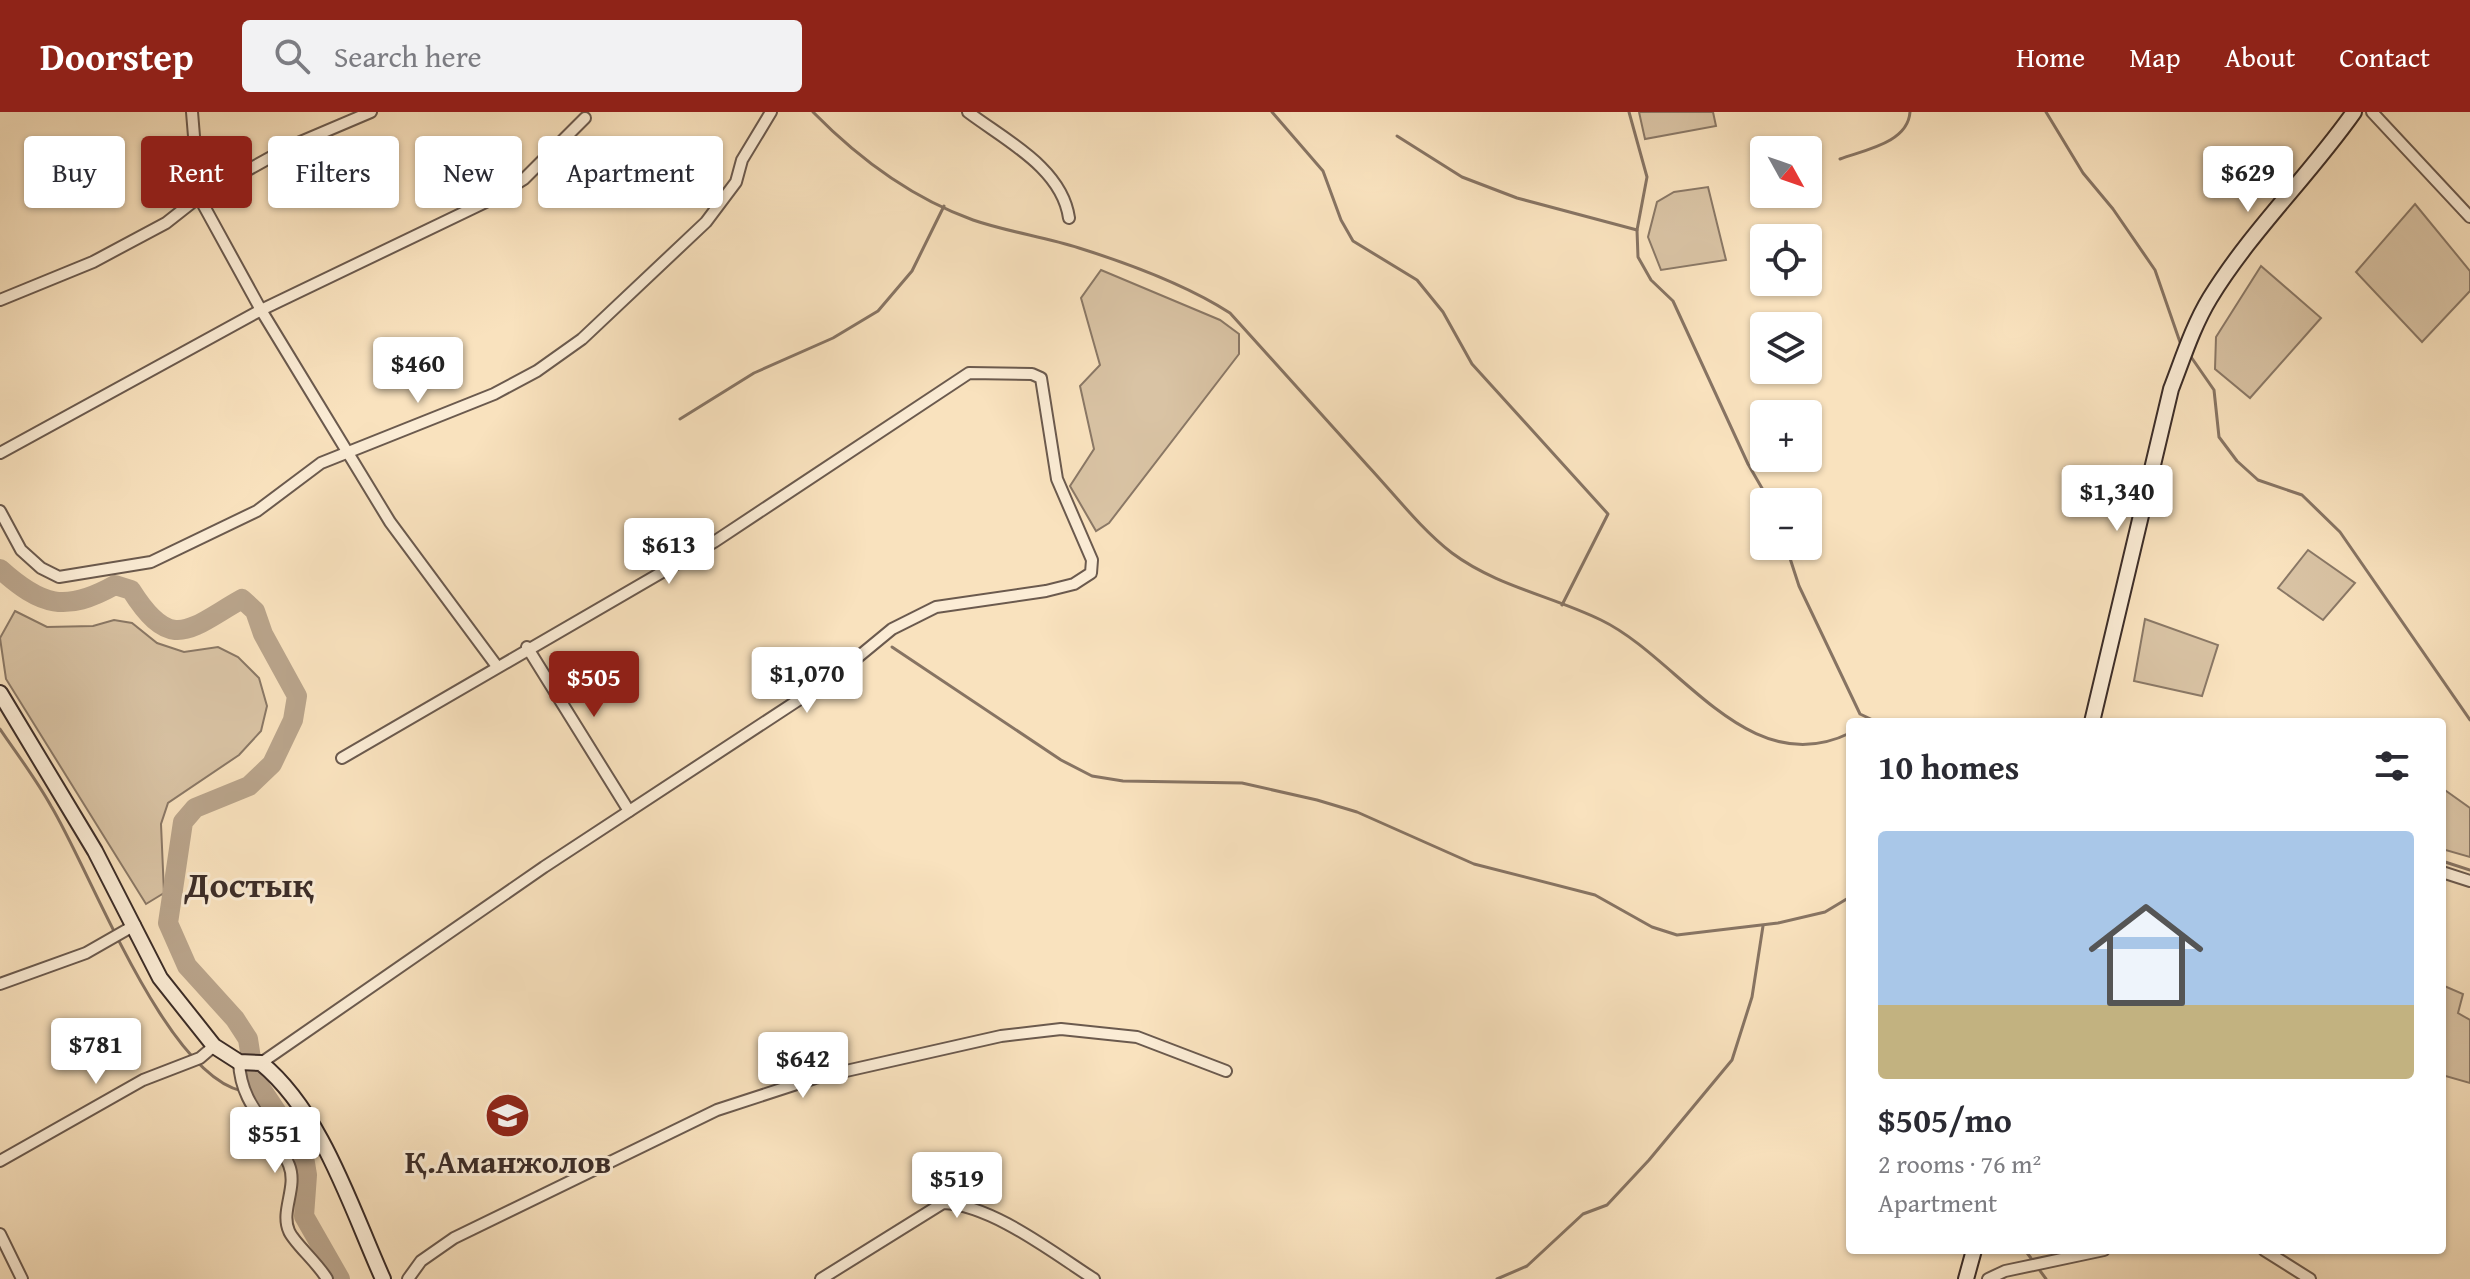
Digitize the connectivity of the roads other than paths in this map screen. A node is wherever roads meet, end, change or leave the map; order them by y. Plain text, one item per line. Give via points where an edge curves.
1 (192, 112) edge
2 (371, 112) edge
3 (771, 112) edge
4 (968, 112) edge
5 (2354, 112) edge
6 (2372, 112) edge
7 (585, 118) dead end
8 (194, 136) edge
9 (252, 168) edge
10 (185, 208) edge
11 (205, 208) edge
12 (2470, 217) edge
13 (1069, 218) dead end
14 (0, 300) edge
15 (261, 310) junction
16 (350, 451) junction
17 (0, 453) edge
18 (0, 511) edge
19 (527, 647) junction
20 (496, 665) junction
21 (0, 693) edge
22 (2093, 718) edge
23 (342, 758) dead end
24 (629, 811) junction
25 (2446, 873) edge
26 (2470, 881) edge
27 (135, 925) junction
28 (0, 984) edge
29 (214, 1046) junction
30 (239, 1062) junction
31 (261, 1063) junction
32 (1226, 1071) dead end
33 (0, 1161) edge
34 (0, 1234) edge
35 (1973, 1254) edge
36 (2085, 1254) edge
37 (2270, 1254) edge
38 (22, 1279) edge
39 (327, 1279) edge
40 (383, 1279) edge
41 (408, 1279) edge
42 (821, 1279) edge
43 (1094, 1279) edge
44 (1966, 1279) edge
45 (1988, 1279) edge
46 (2310, 1279) edge

1 - 8 street
2 - 9 street
3 - 16 street via 742,160 736,182 706,222 582,339 494,394
4 - 13 street via 1050,174 1067,200
5 - 22 main road via 2235,260 2186,350 2171,389
6 - 12 street
7 - 15 street via 524,179 492,199
10 - 14 street via 93,262
11 - 15 street
15 - 16 street
15 - 17 street
16 - 18 street via 321,463 257,511 151,562 59,577 21,550
16 - 20 street via 390,522
19 - 20 street
19 - 24 street
19 - 24 street via 714,542 969,373 1041,378 1057,479 1092,560 1091,573 1046,591 936,607 903,623 835,676
20 - 23 street
21 - 27 main road
24 - 31 street
25 - 26 street
27 - 28 street via 86,953
27 - 29 main road via 160,978
29 - 30 main road
29 - 33 street
30 - 31 main road
30 - 39 street via 248,1102 290,1167 294,1186 289,1232
31 - 40 main road via 296,1098 316,1131
32 - 41 street via 1137,1037 1061,1029 1001,1036 815,1078 717,1110 454,1238 421,1261
34 - 38 street
35 - 44 main road
36 - 45 street
37 - 46 street
42 - 43 street via 943,1203 963,1203

